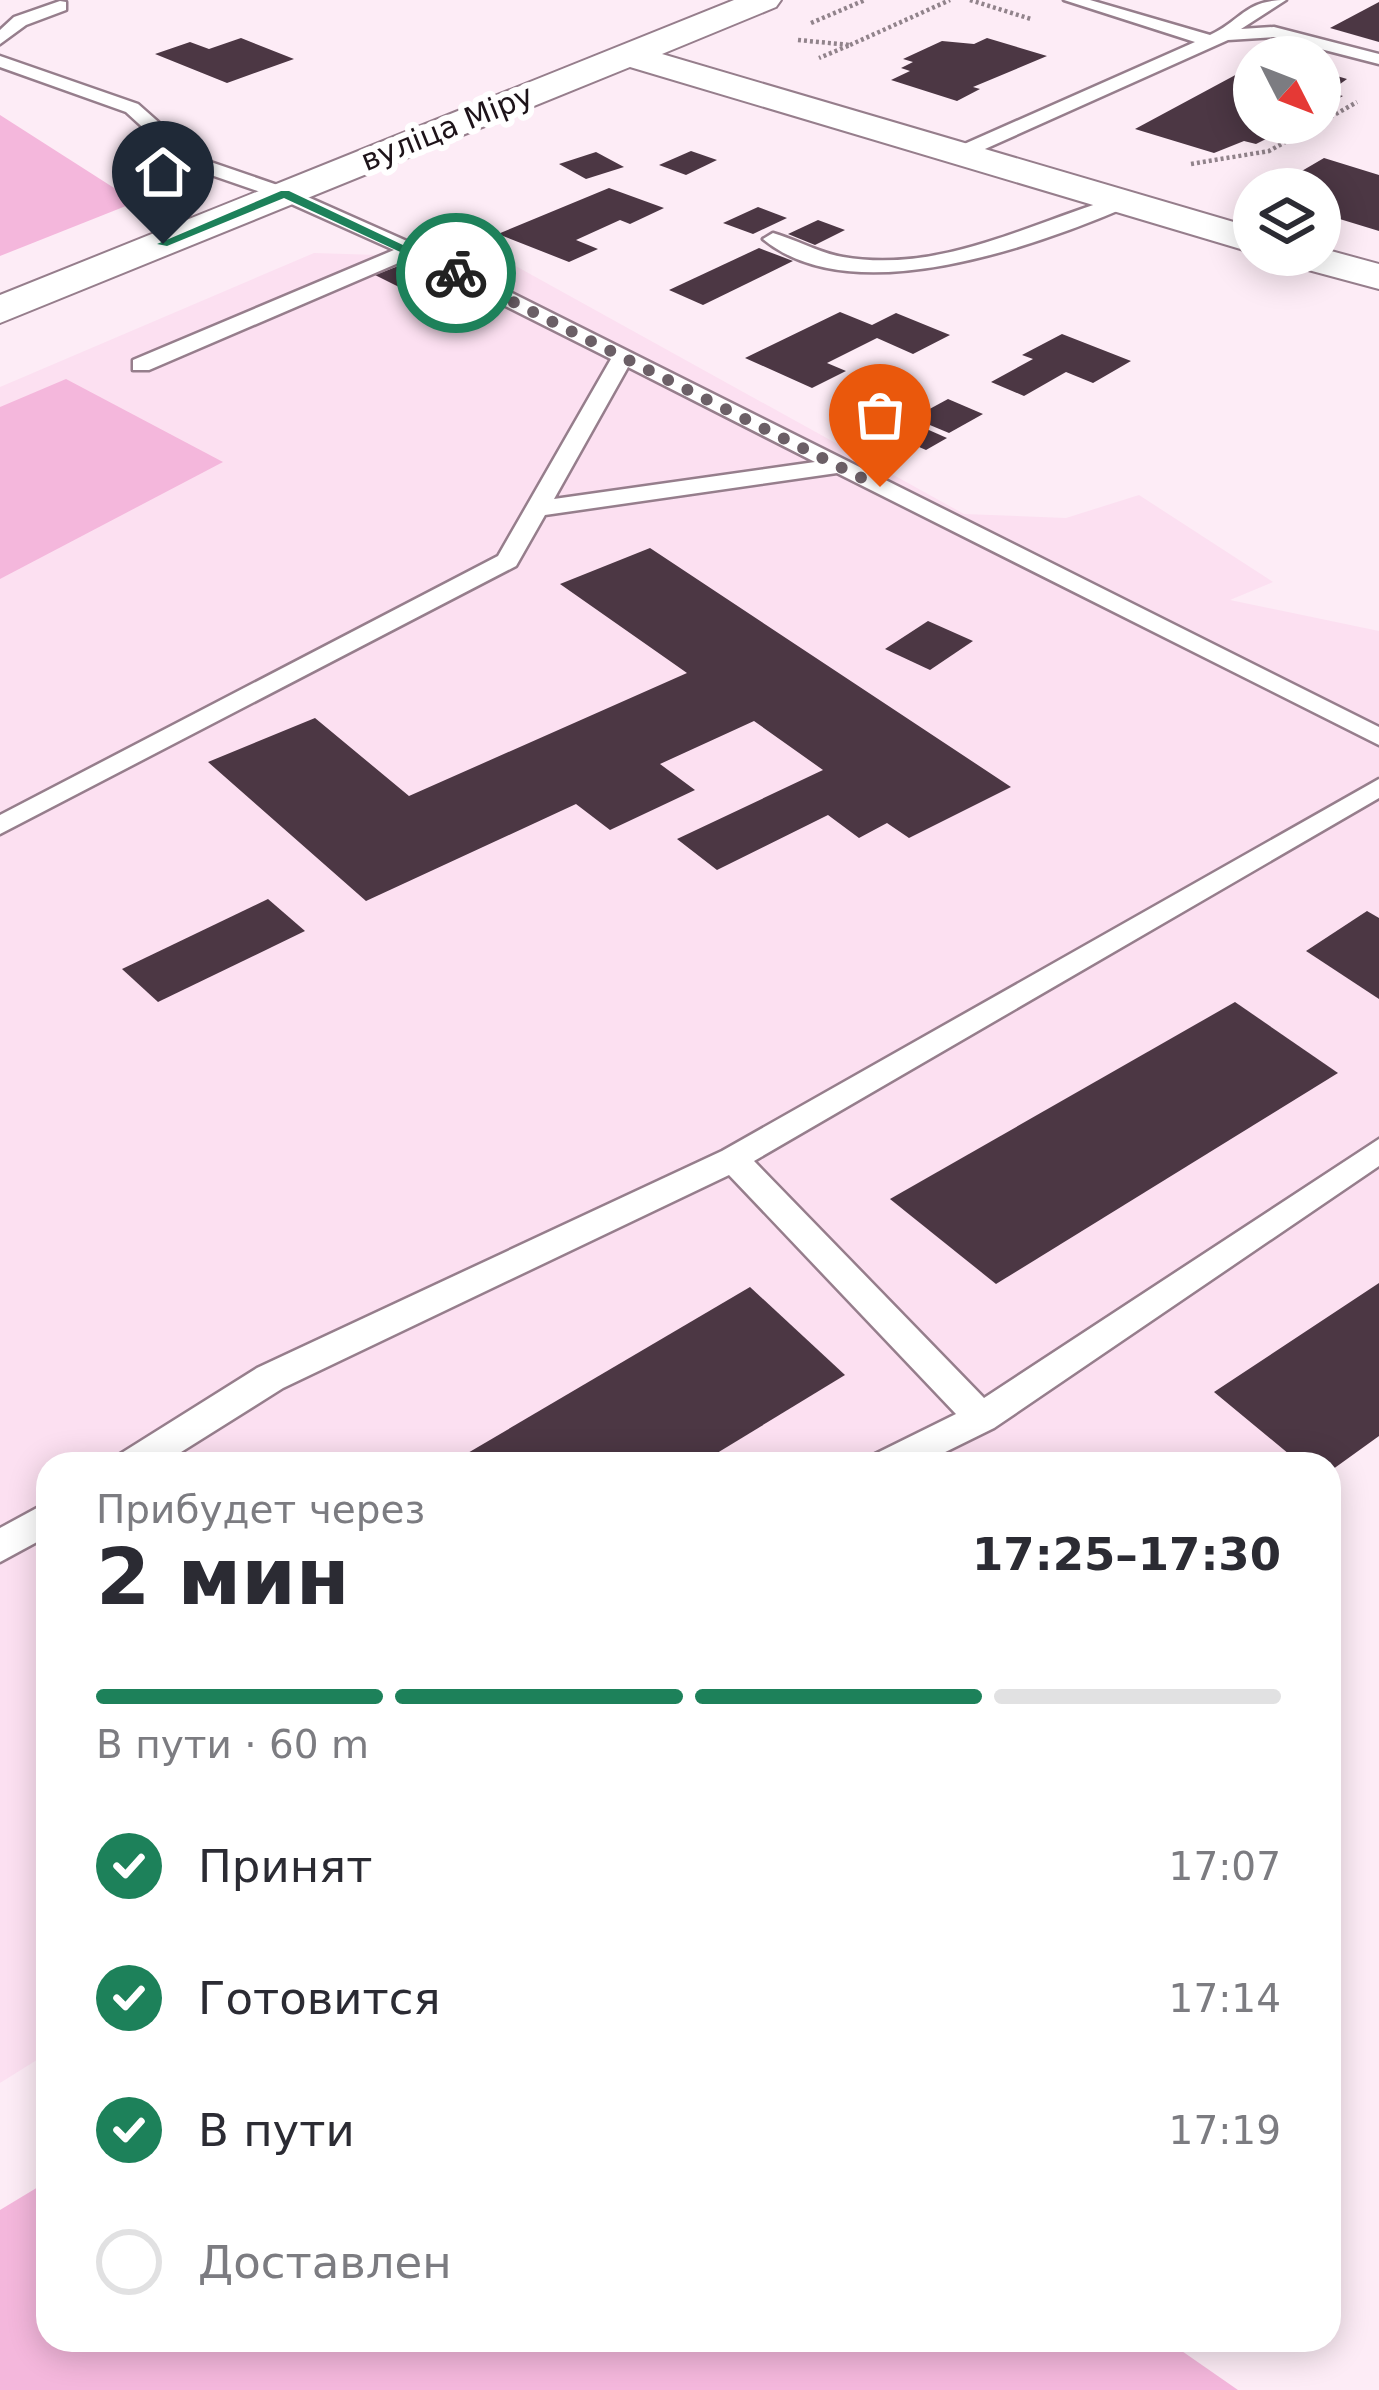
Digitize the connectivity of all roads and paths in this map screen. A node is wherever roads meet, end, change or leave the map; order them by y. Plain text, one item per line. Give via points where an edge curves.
1 (764, 0) edge
2 (865, 0) edge
3 (950, 0) edge
4 (1072, 0) edge
5 (1278, 0) edge
6 (60, 6) dead end
7 (800, 28) dead end
8 (1218, 38) junction
9 (0, 39) edge
10 (850, 45) dead end
11 (628, 55) junction
12 (1379, 58) edge
13 (0, 62) edge
14 (1359, 100) dead end
15 (1341, 111) edge
16 (1282, 144) edge
17 (960, 153) junction
18 (1180, 166) dead end
19 (285, 194) junction
20 (1122, 202) junction
21 (1233, 235) edge
22 (773, 239) dead end
23 (411, 250) junction
24 (1341, 266) edge
25 (1379, 277) edge
26 (0, 310) edge
27 (622, 358) junction
28 (141, 365) dead end
29 (838, 466) junction
30 (536, 509) junction
31 (1379, 736) edge
32 (1379, 787) edge
33 (0, 826) edge
34 (1379, 1150) edge
35 (734, 1159) junction
36 (981, 1418) junction
37 (152, 1452) edge
38 (912, 1452) edge
39 (36, 1524) edge
40 (0, 1547) edge

1 - 11 main road, вуліца Міру
2 - 7 path
3 - 10 path
4 - 8 lane
5 - 8 lane
6 - 9 lane via 20,21
8 - 12 lane via 1274,32
8 - 17 lane
11 - 17 main road
11 - 19 main road, вуліца Міру
13 - 19 lane via 132,109 192,162
14 - 15 path
16 - 18 path
17 - 20 main road
19 - 23 lane
19 - 26 main road, вуліца Міру
20 - 21 main road
20 - 22 lane via 1068,226 921,261 837,263
23 - 27 lane
23 - 28 lane
24 - 25 main road
27 - 29 lane
27 - 30 lane
29 - 30 lane
29 - 31 lane
30 - 33 lane via 507,562
32 - 35 lane
34 - 36 lane
35 - 36 lane
35 - 37 lane via 270,1378
36 - 38 lane
39 - 40 lane

